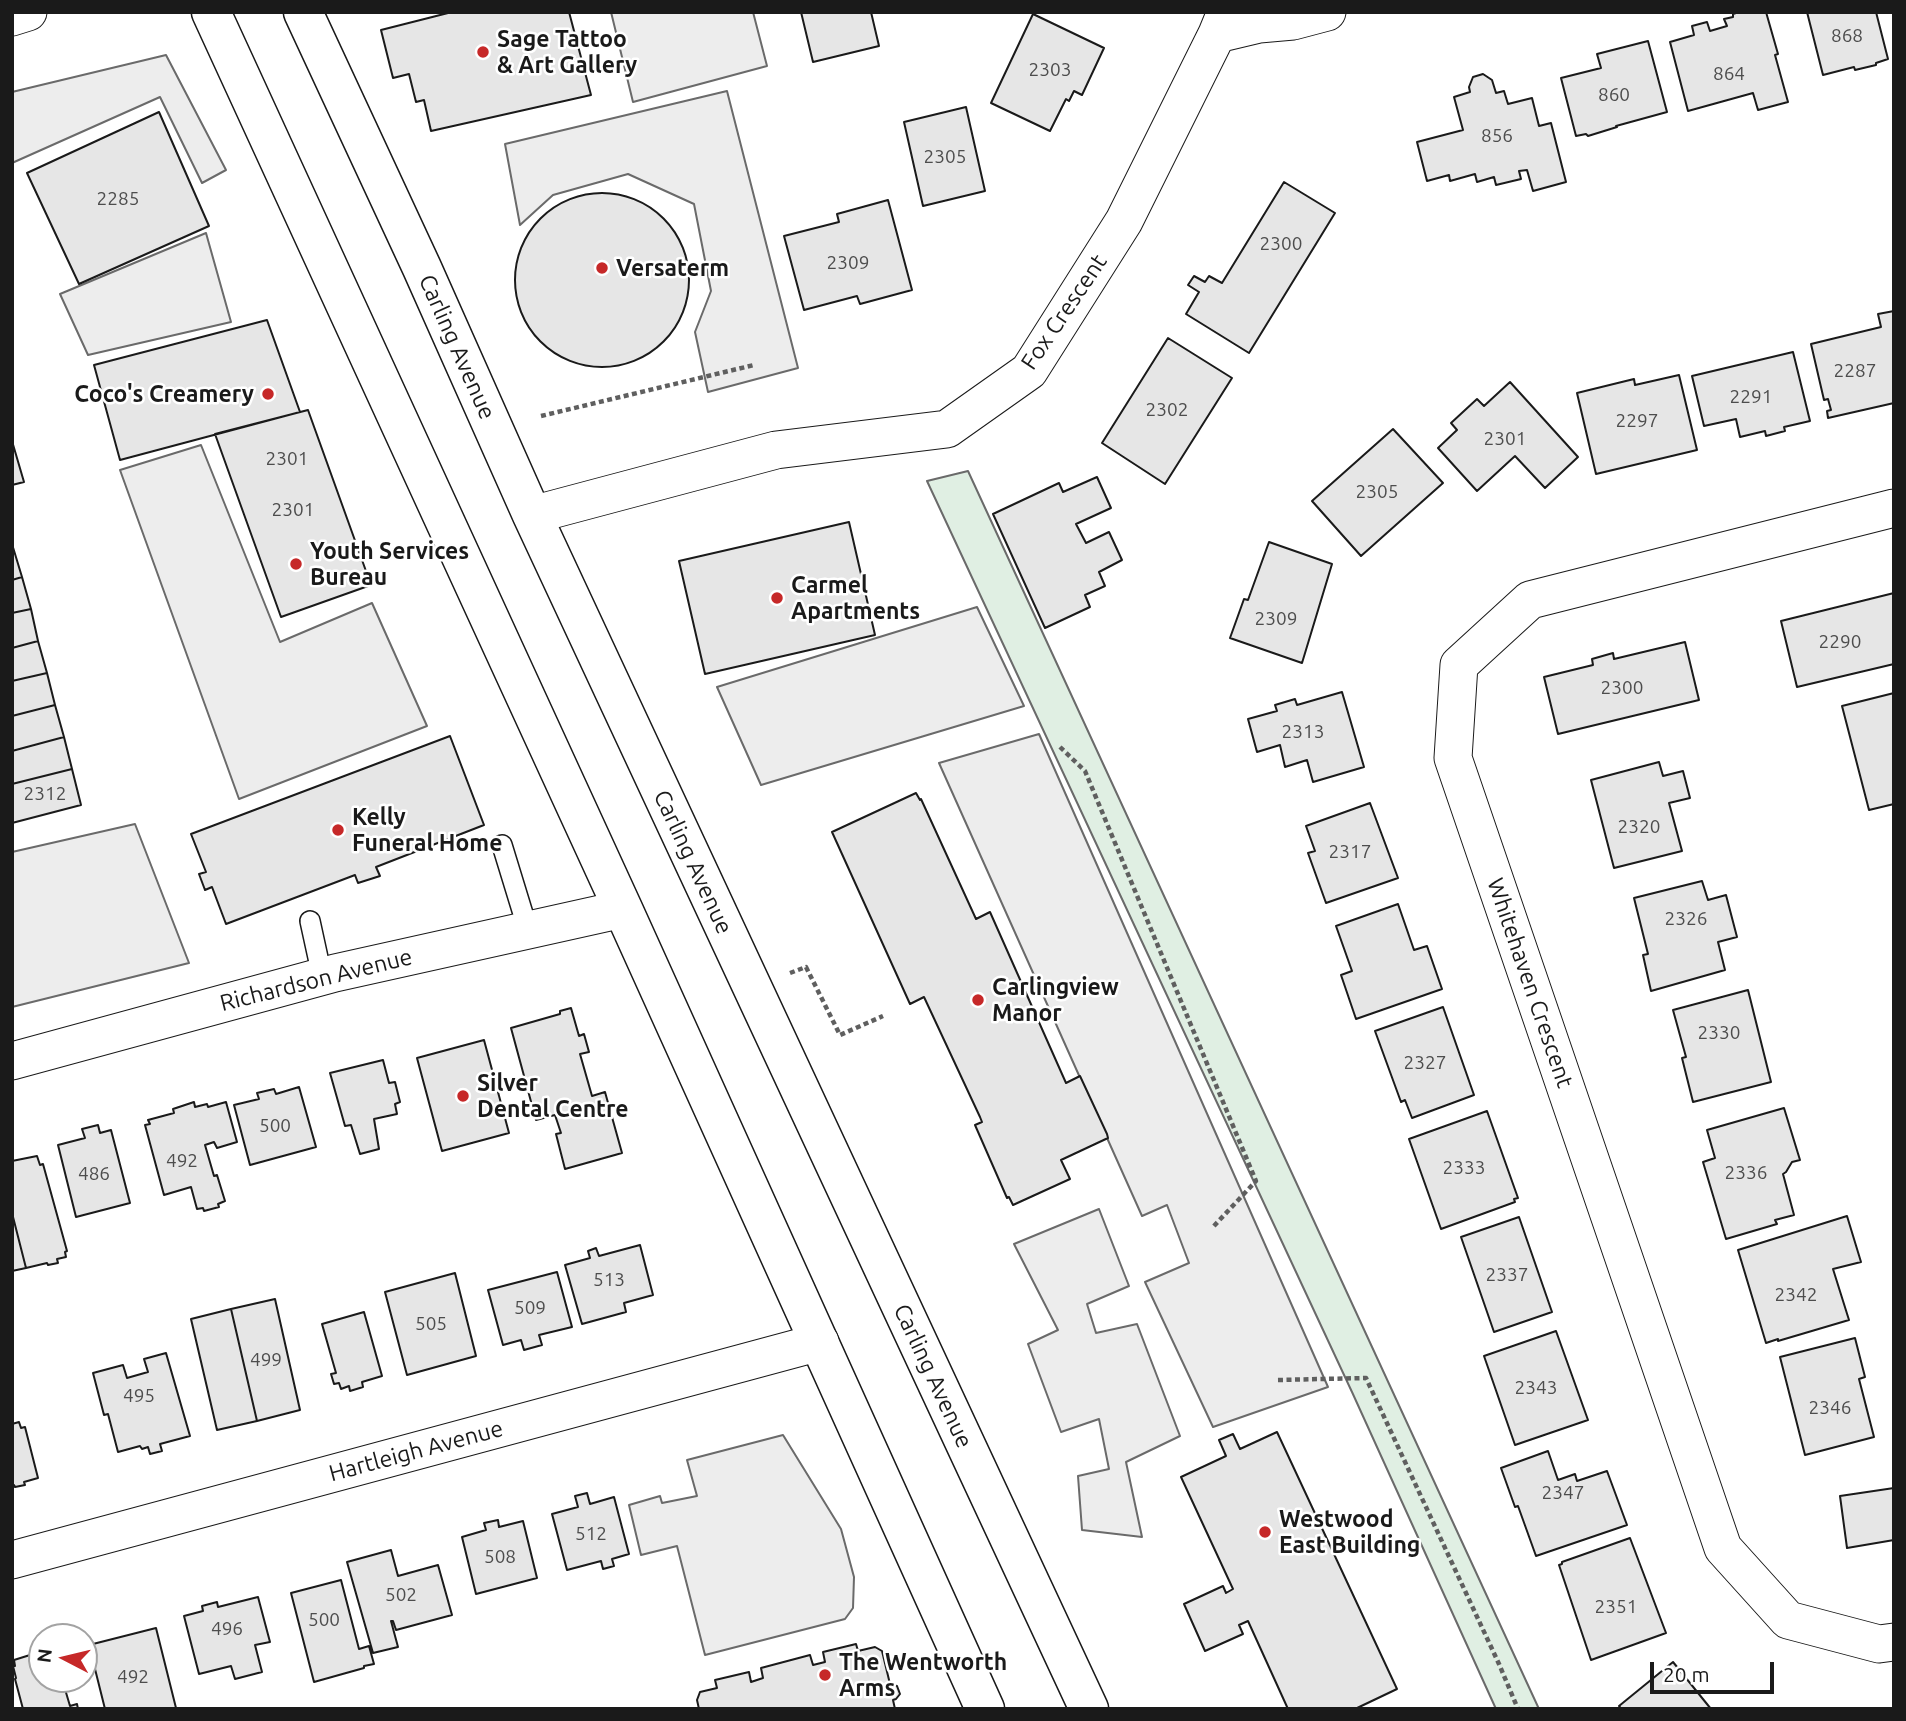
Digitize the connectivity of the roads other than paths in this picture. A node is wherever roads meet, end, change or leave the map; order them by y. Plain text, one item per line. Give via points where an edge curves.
1 (28, 12) edge
2 (211, 12) edge
3 (303, 12) edge
4 (1327, 12) edge
5 (12, 17) edge
6 (1222, 23) edge
7 (1894, 508) edge
8 (532, 515) junction
9 (502, 845) dead end
10 (623, 909) junction
11 (310, 921) dead end
12 (528, 930) junction
13 (322, 976) junction
14 (12, 1061) edge
15 (820, 1342) junction
16 (12, 1560) edge
17 (1894, 1642) edge
18 (985, 1709) edge
19 (1089, 1709) edge

1 - 5 street
2 - 10 main road
3 - 8 main road, Carling Avenue
4 - 6 street via 1293,21
6 - 8 street, Fox Crescent via 1124,221 1029,371 947,429 775,450
7 - 17 street, Whitehaven Crescent via 1530,600 1459,665 1453,758 1723,1549 1788,1620 1879,1644
8 - 19 main road, Carling Avenue
9 - 12 lane
10 - 12 street, Richardson Avenue
10 - 15 main road
11 - 13 lane
12 - 13 street, Richardson Avenue
13 - 14 street, Richardson Avenue
15 - 16 street, Hartleigh Avenue
15 - 18 main road

